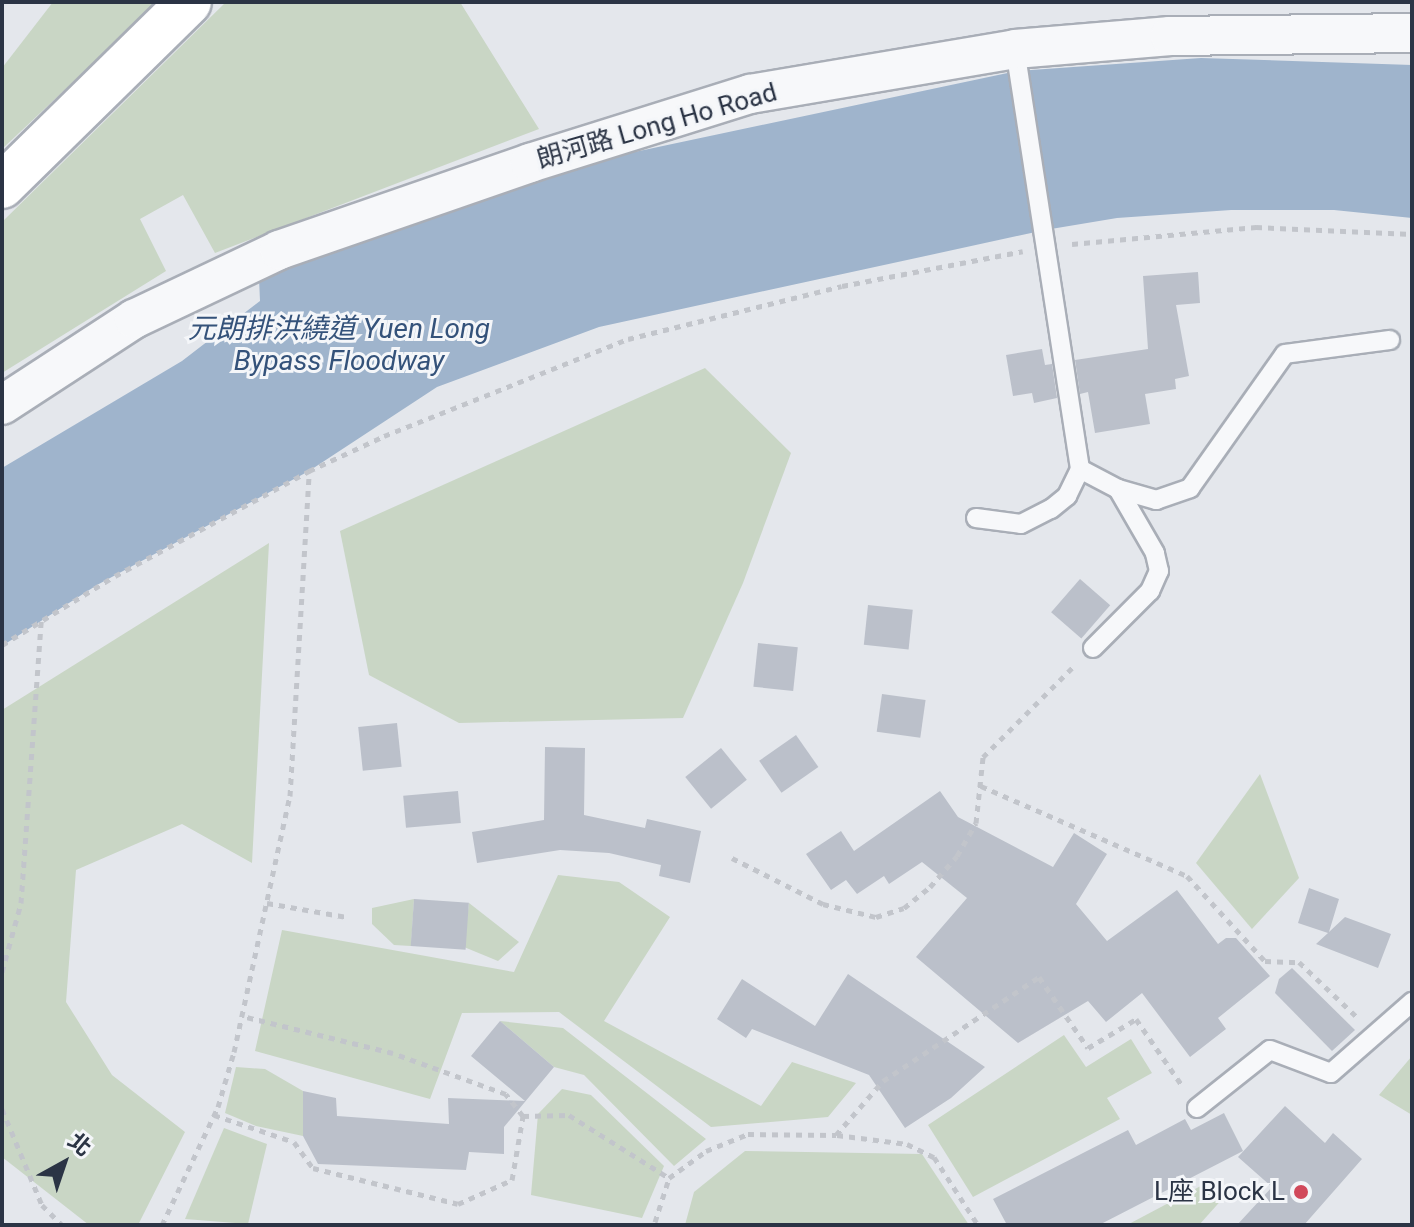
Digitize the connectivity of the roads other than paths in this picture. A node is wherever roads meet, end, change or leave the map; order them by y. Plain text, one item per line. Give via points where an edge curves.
1 (189, 2) edge
2 (1412, 33) edge
3 (1015, 49) junction
4 (2, 186) edge
5 (1390, 340) dead end
6 (2, 405) edge
7 (1080, 469) junction
8 (1118, 489) junction
9 (976, 518) dead end
10 (1093, 648) road end
11 (1412, 1002) edge
12 (1197, 1108) road end

1 - 4 main road
2 - 3 street, 朗河路 Long Ho Road via 1170,36
3 - 6 street, 朗河路 Long Ho Road via 750,94 279,250 134,319
3 - 7 lane
5 - 8 lane via 1285,354 1190,488 1156,500
7 - 8 lane
7 - 9 lane via 1067,496 1021,524
8 - 10 lane via 1155,553 1159,571 1150,591
11 - 12 lane via 1331,1073 1270,1050

